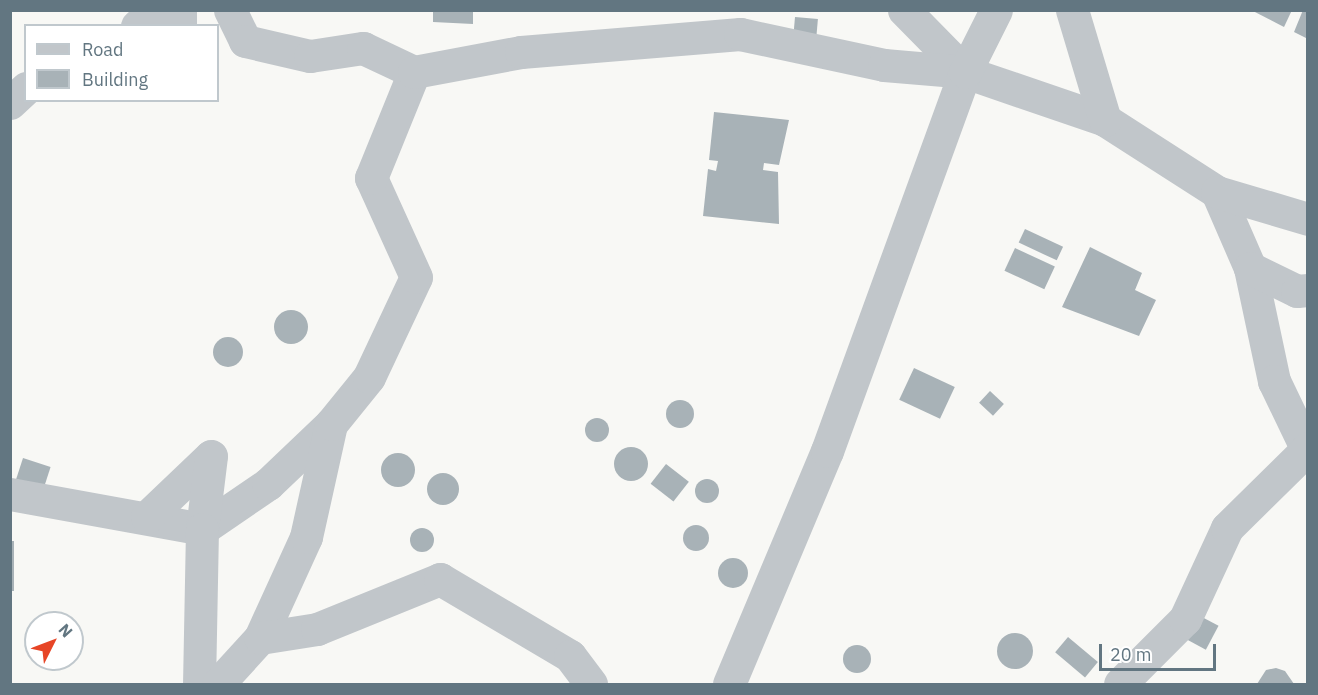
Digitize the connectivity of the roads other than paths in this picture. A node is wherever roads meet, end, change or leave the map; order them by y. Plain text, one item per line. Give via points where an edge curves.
1 (155, 10) edge
2 (230, 10) edge
3 (904, 10) edge
4 (996, 10) edge
5 (1072, 10) edge
6 (139, 24) edge
7 (414, 72) junction
8 (965, 72) junction
9 (24, 90) edge
10 (10, 103) edge
11 (1105, 120) junction
12 (1217, 192) junction
13 (1308, 219) edge
14 (1250, 268) junction
15 (1308, 290) edge
16 (331, 424) junction
17 (1307, 450) edge
18 (10, 494) edge
19 (147, 517) junction
20 (202, 529) junction
21 (260, 638) junction
22 (199, 684) edge
23 (218, 684) edge
24 (591, 684) edge
25 (729, 684) edge
26 (1120, 684) edge

1 - 6 street
2 - 7 street via 245,41 310,56 363,48
3 - 8 street
4 - 8 street
5 - 11 street
7 - 8 street via 521,52 741,34 884,65
7 - 16 street via 371,178 416,277 369,377
8 - 11 street
8 - 25 street via 827,451
9 - 10 street
11 - 12 street
12 - 13 street
12 - 14 street
14 - 15 street via 1297,291
14 - 17 street via 1274,381
16 - 20 street via 268,484
16 - 21 street via 306,537
17 - 26 street via 1227,528 1185,619
18 - 19 street
19 - 20 street
19 - 20 street via 211,456
20 - 22 street
21 - 23 street
21 - 24 street via 317,629 440,579 570,656

